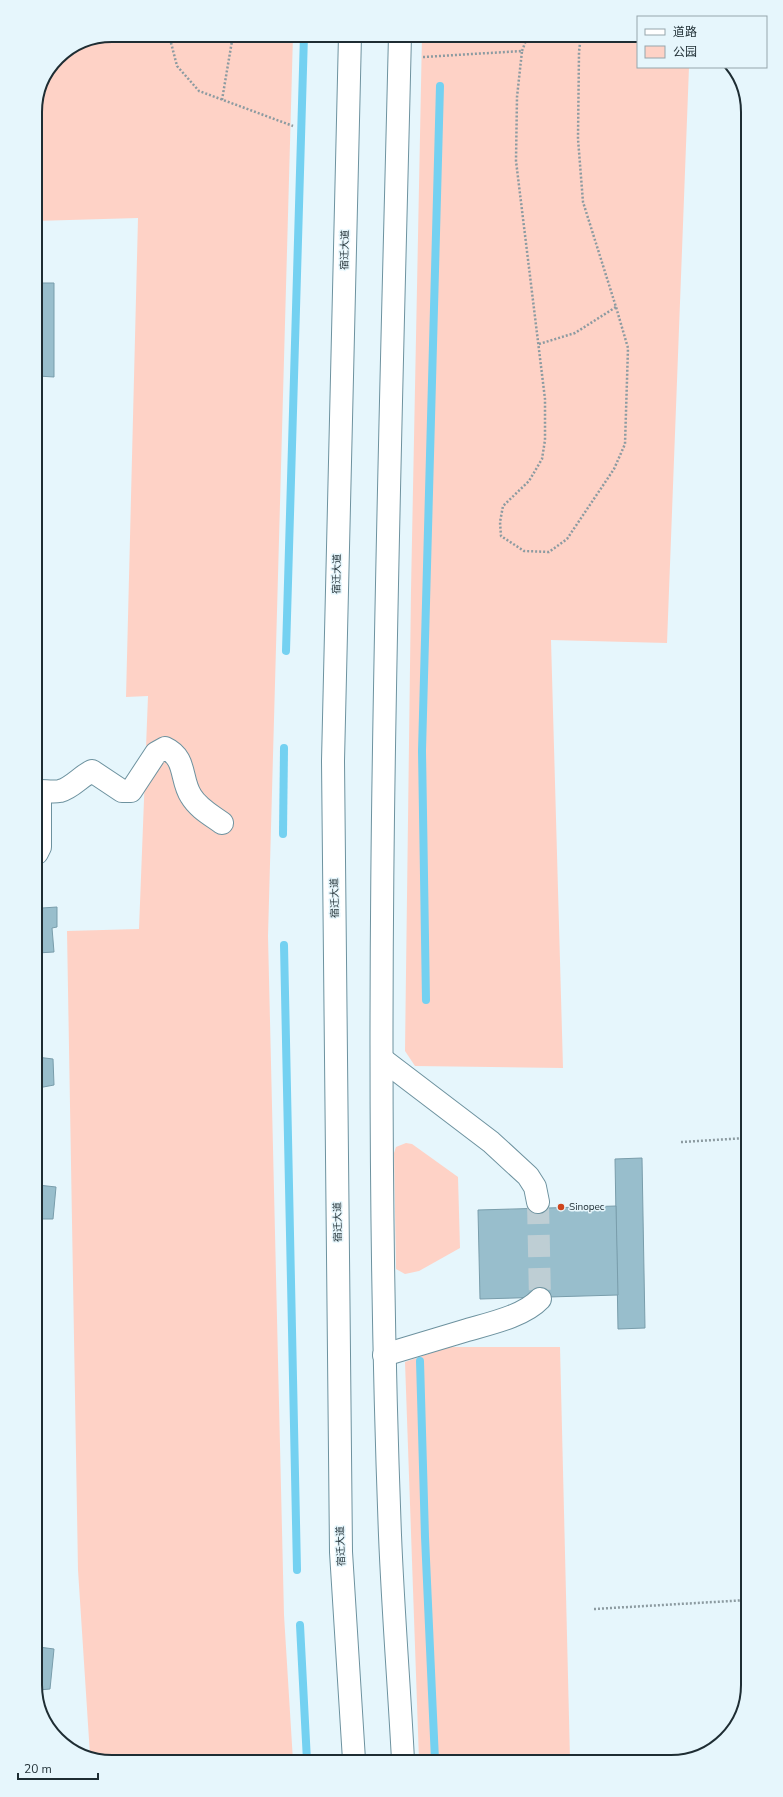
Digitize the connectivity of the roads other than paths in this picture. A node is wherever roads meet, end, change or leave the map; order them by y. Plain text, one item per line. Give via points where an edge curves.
1 (350, 42) edge
2 (400, 42) edge
3 (42, 791) edge
4 (222, 823) dead end
5 (382, 1059) junction
6 (538, 1202) tunnel mouth
7 (540, 1299) dead end
8 (384, 1355) junction
9 (354, 1755) edge
10 (403, 1755) edge

1 - 9 main road, 宿迁大道 via 333,769 341,1552
2 - 5 main road via 383,749
3 - 4 main road via 60,791 70,787 84,774 92,771 122,791 131,791 156,753 165,748 173,752 179,762 191,796 200,807
5 - 6 main road via 490,1142 528,1176 535,1187
5 - 8 main road
7 - 8 main road via 524,1310 504,1318
8 - 10 main road via 390,1539

